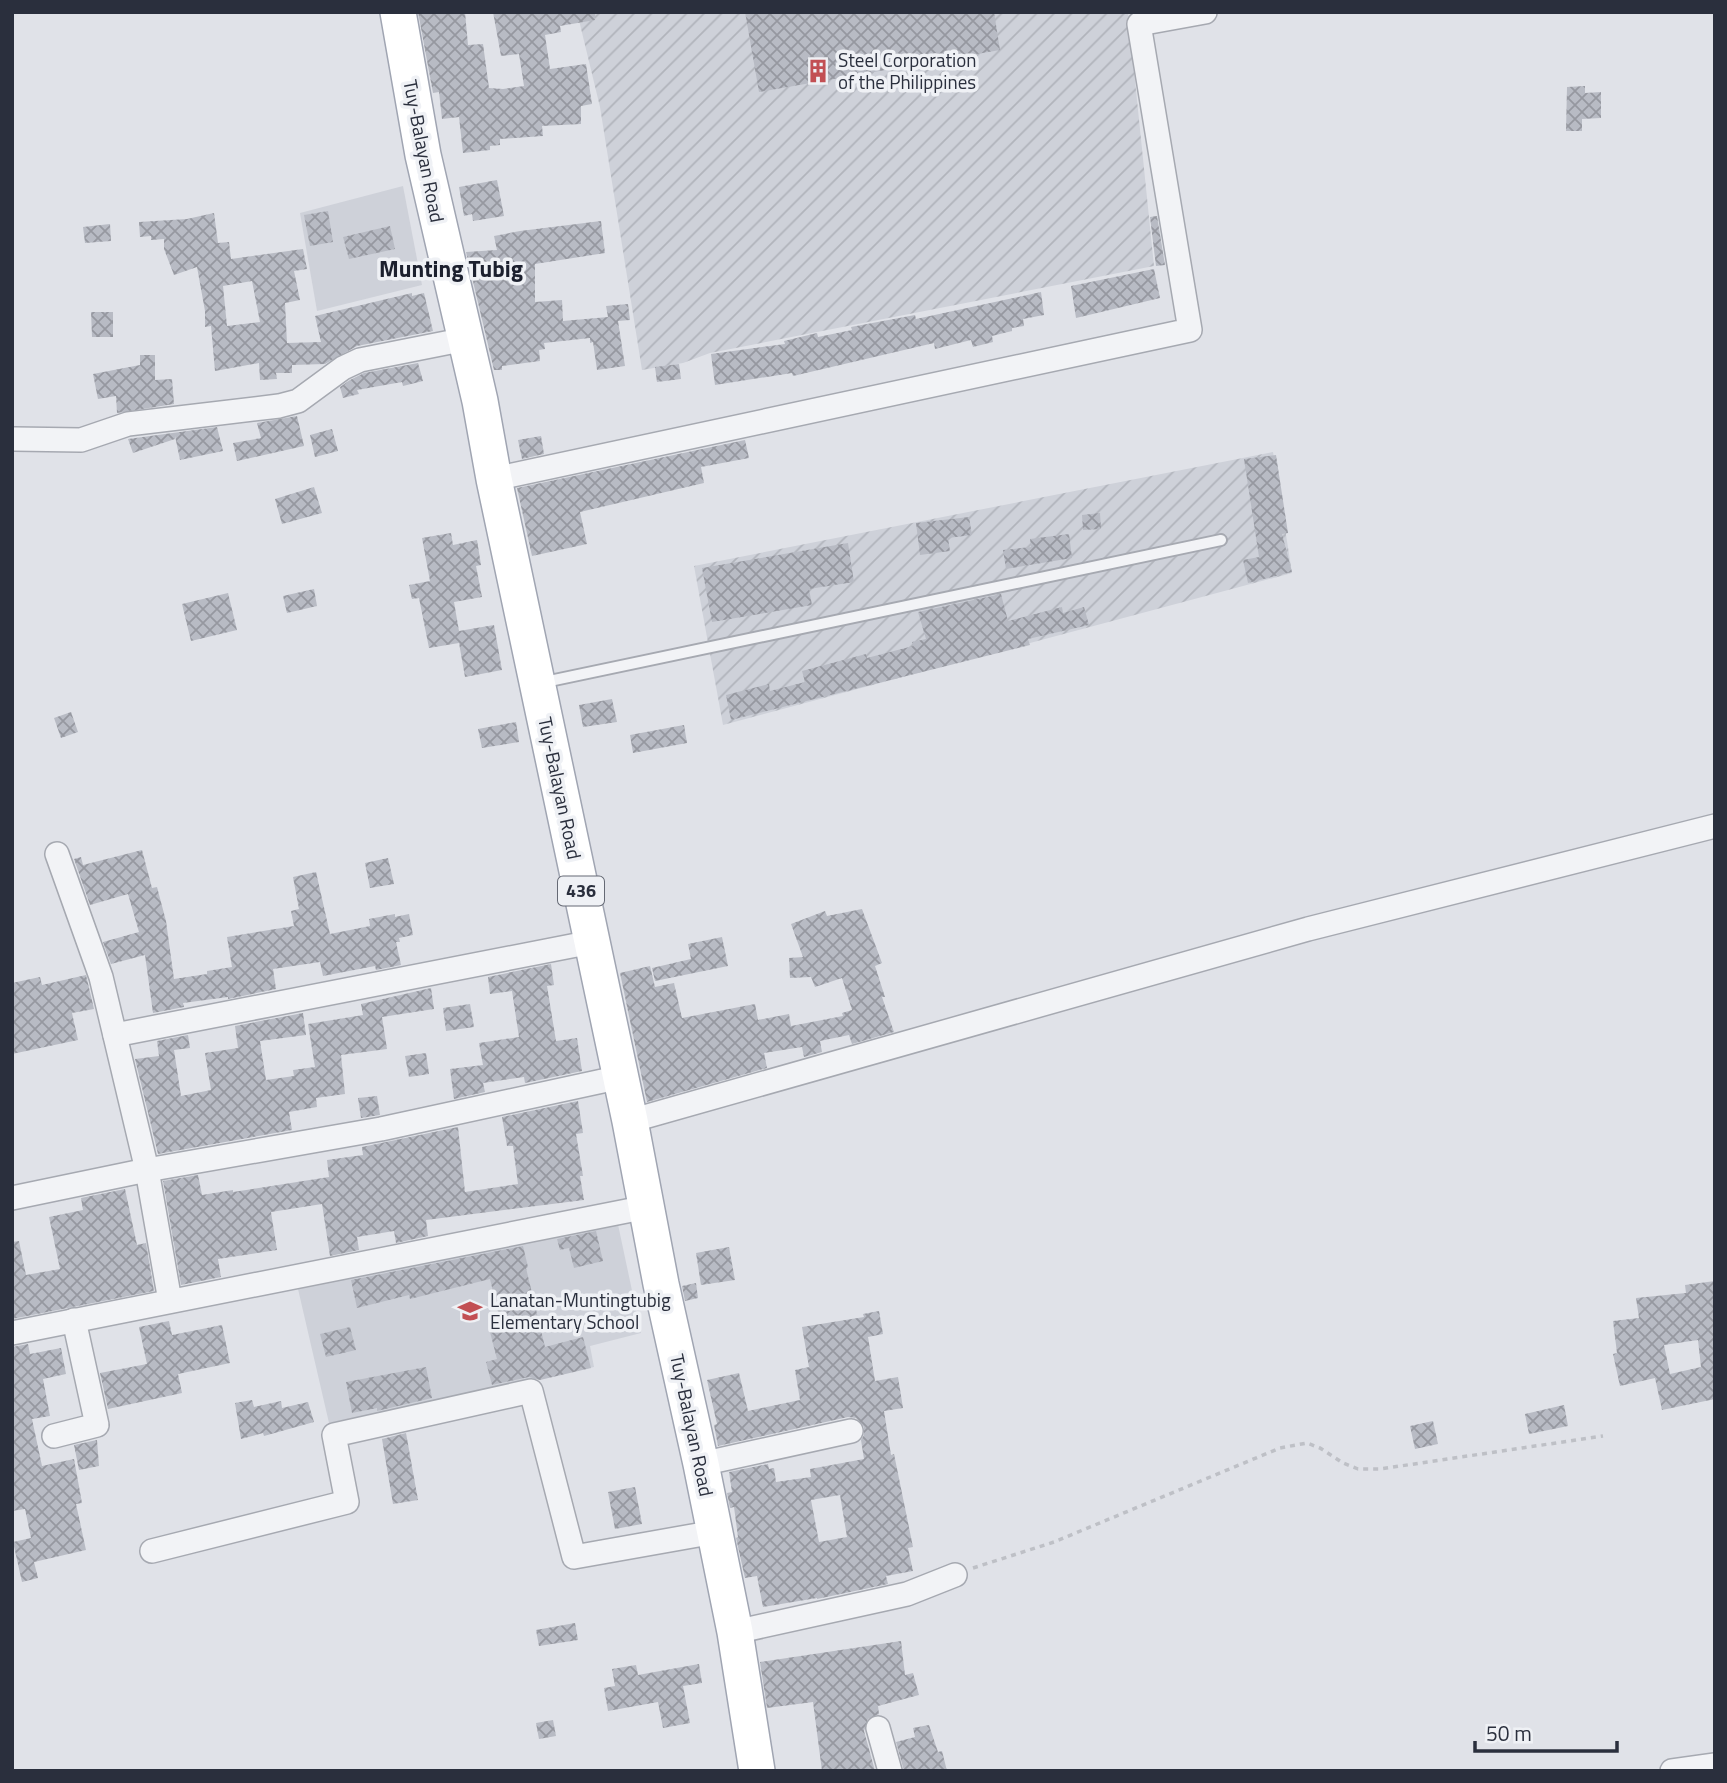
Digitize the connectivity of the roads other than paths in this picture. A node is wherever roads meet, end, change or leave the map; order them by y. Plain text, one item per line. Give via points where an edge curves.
1 (398, 12) edge
2 (1205, 12) edge
3 (466, 339) junction
4 (14, 439) edge
5 (494, 479) junction
6 (1221, 540) dead end
7 (537, 683) junction
8 (1715, 826) edge
9 (57, 854) dead end
10 (592, 942) junction
11 (115, 1035) junction
12 (621, 1077) junction
13 (631, 1121) junction
14 (147, 1170) junction
15 (12, 1198) edge
16 (647, 1207) junction
17 (170, 1301) junction
18 (74, 1320) junction
19 (12, 1333) edge
20 (850, 1431) dead end
21 (54, 1436) dead end
22 (701, 1464) junction
23 (715, 1532) junction
24 (152, 1551) dead end
25 (955, 1575) road end
26 (735, 1632) junction
27 (878, 1728) dead end
28 (1715, 1765) edge
29 (757, 1771) edge
30 (890, 1771) edge
31 (1672, 1771) edge

1 - 3 main road, Tuy-Balayan Road / 436 via 422,155
2 - 5 street via 1139,24 1190,330
3 - 4 street via 360,360 298,401 279,406 128,424 81,440
3 - 5 main road, Tuy-Balayan Road / 436
5 - 7 main road, Tuy-Balayan Road / 436
6 - 7 lane
7 - 10 main road, Tuy-Balayan Road / 436
8 - 13 street via 1308,929
9 - 11 street via 101,977
10 - 11 street
10 - 12 main road, Tuy-Balayan Road / 436
11 - 14 street
12 - 13 main road, Tuy-Balayan Road / 436
12 - 14 street via 382,1129
13 - 16 main road, Tuy-Balayan Road / 436
14 - 15 street
14 - 17 street
16 - 17 street
16 - 22 main road, Tuy-Balayan Road / 436
17 - 18 street
18 - 19 street
18 - 21 street via 97,1425
20 - 22 street
22 - 23 main road, Tuy-Balayan Road / 436
23 - 24 street via 574,1557 531,1391 334,1435 347,1502
23 - 26 main road, Tuy-Balayan Road / 436
25 - 26 street via 907,1594
26 - 29 main road, Tuy-Balayan Road / 436
27 - 30 street
28 - 31 street

